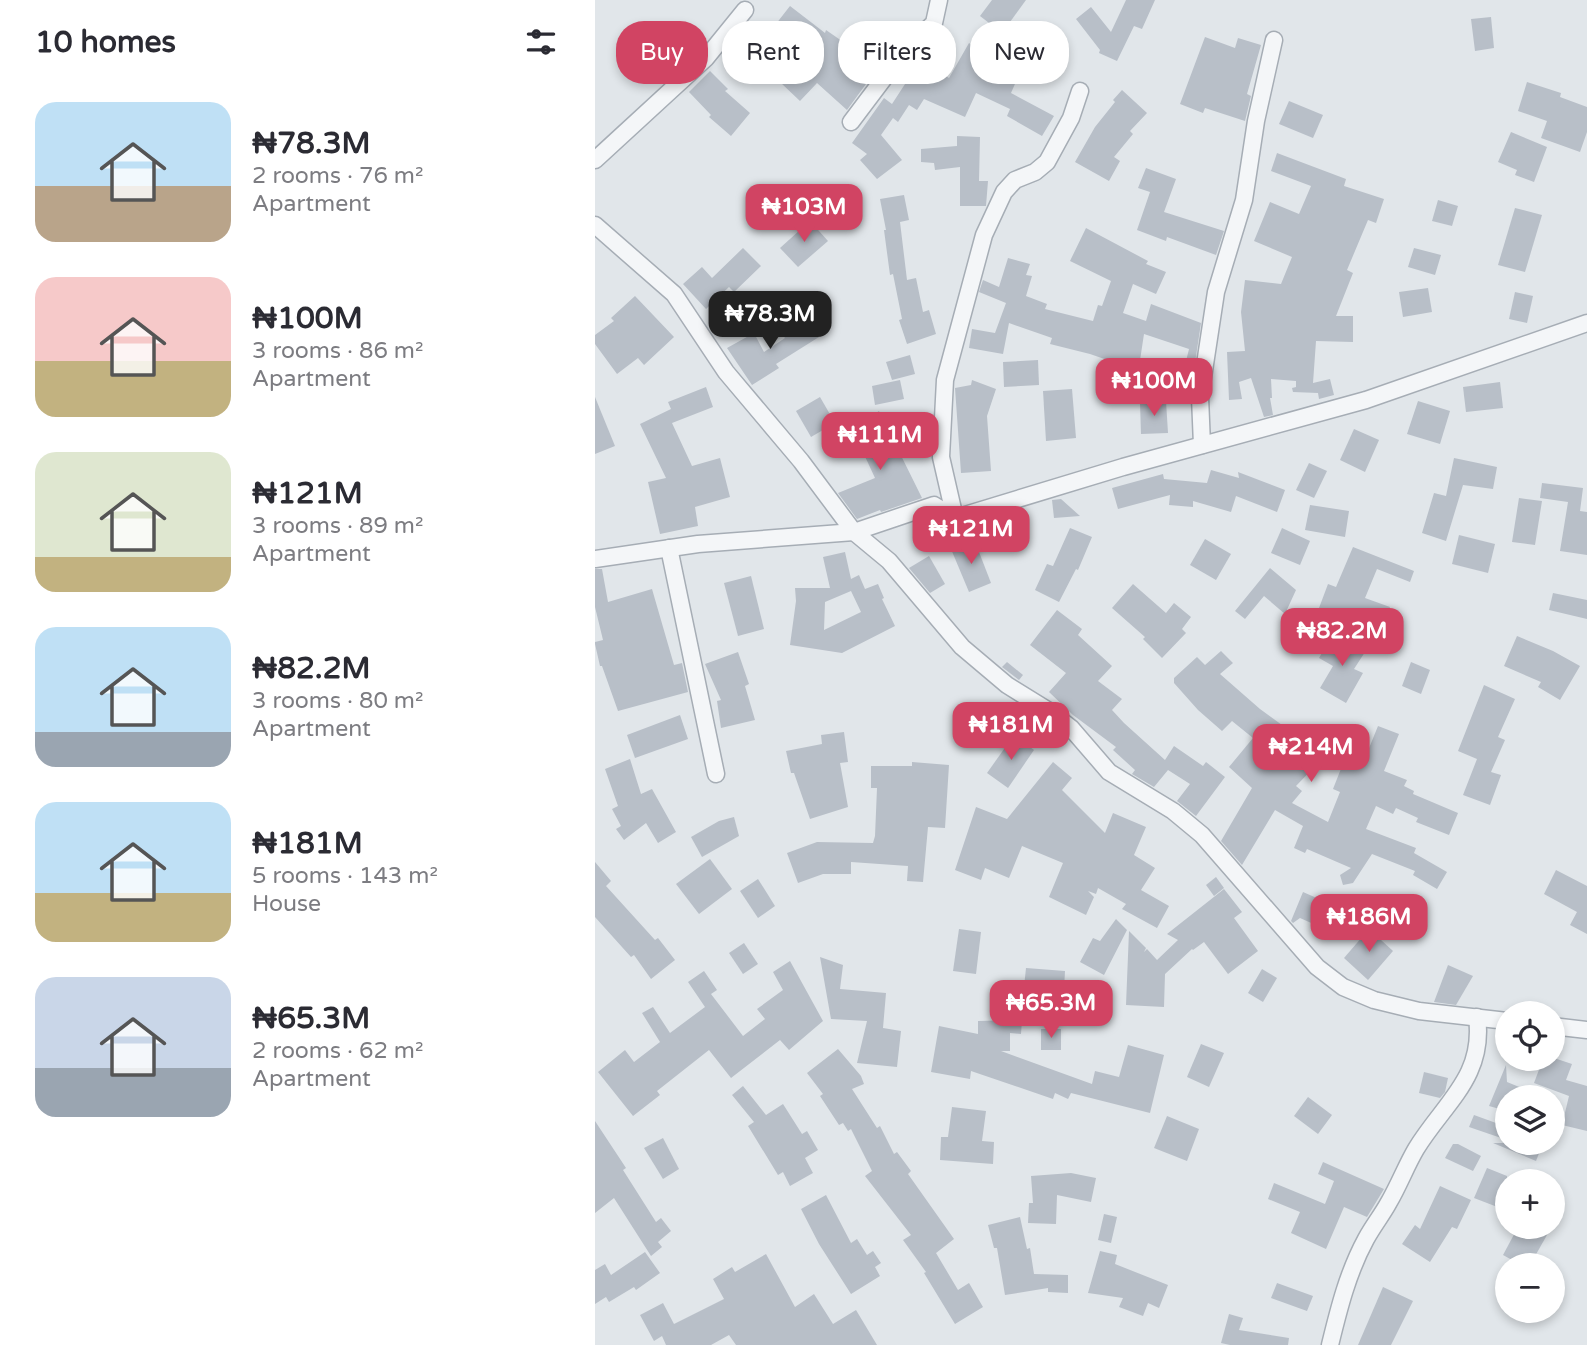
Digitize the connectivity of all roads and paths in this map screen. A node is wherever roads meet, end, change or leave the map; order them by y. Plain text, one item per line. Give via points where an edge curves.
1 (939, 0) edge
2 (745, 10) dead end
3 (1274, 40) dead end
4 (1080, 91) dead end
5 (851, 122) dead end
6 (595, 156) edge
7 (595, 225) edge
8 (1587, 323) edge
9 (1202, 445) junction
10 (955, 518) junction
11 (854, 532) junction
12 (669, 548) junction
13 (595, 559) edge
14 (716, 774) dead end
15 (1476, 1017) junction
16 (1495, 1019) edge
17 (1565, 1027) edge
18 (1587, 1030) edge
19 (1329, 1345) edge

1 - 5 street via 934,23 906,49
2 - 6 street via 706,58
3 - 9 street via 1244,200 1216,292 1200,397
4 - 10 street via 1047,163 1015,180 1004,192 984,235 945,380 941,457
7 - 11 street via 674,294 726,372
8 - 9 street via 1366,400
9 - 10 street
10 - 11 street via 934,505
11 - 12 street
11 - 15 street via 888,561 975,660 1071,728 1109,772 1173,811 1202,835 1317,967 1343,987 1374,1000
12 - 13 street
12 - 14 street
15 - 16 street
15 - 19 street via 1478,1047 1472,1067 1417,1148 1367,1236 1345,1287
17 - 18 street

